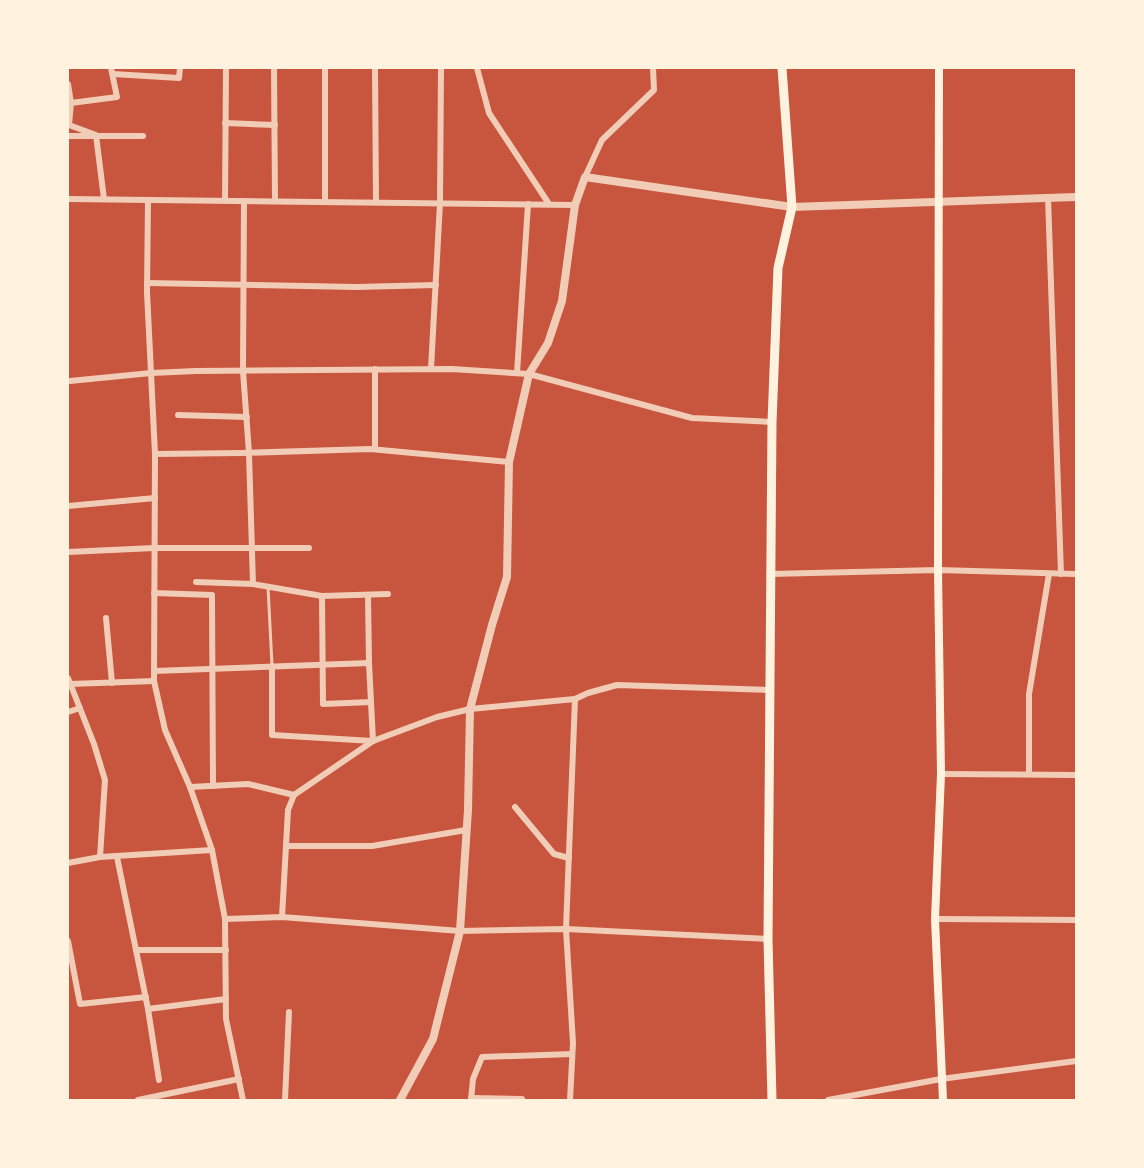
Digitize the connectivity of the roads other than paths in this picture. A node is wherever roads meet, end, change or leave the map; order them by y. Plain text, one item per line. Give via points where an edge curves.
1 (180, 68) edge
2 (226, 68) edge
3 (274, 68) edge
4 (325, 68) edge
5 (375, 68) edge
6 (441, 68) edge
7 (477, 68) edge
8 (653, 68) edge
9 (782, 68) edge
10 (939, 68) edge
11 (112, 71) edge
12 (68, 84) edge
13 (71, 103) junction
14 (225, 123) junction
15 (274, 125) junction
16 (96, 135) junction
17 (68, 136) edge
18 (143, 136) dead end
19 (585, 177) junction
20 (1048, 197) junction
21 (1077, 197) edge
22 (68, 199) edge
23 (104, 199) junction
24 (148, 200) junction
25 (225, 201) junction
26 (244, 201) junction
27 (275, 201) junction
28 (325, 202) junction
29 (376, 202) junction
30 (440, 203) junction
31 (938, 203) junction
32 (528, 204) junction
33 (549, 204) junction
34 (575, 205) junction
35 (792, 207) junction
36 (147, 283) junction
37 (244, 285) junction
38 (436, 285) junction
39 (375, 369) junction
40 (431, 369) junction
41 (243, 371) junction
42 (151, 373) junction
43 (517, 373) junction
44 (529, 374) junction
45 (70, 381) dead end
46 (178, 415) dead end
47 (247, 417) junction
48 (772, 422) junction
49 (375, 449) junction
50 (249, 453) junction
51 (155, 454) junction
52 (509, 462) junction
53 (155, 498) junction
54 (68, 506) edge
55 (154, 548) junction
56 (252, 548) junction
57 (309, 548) dead end
58 (68, 552) edge
59 (938, 570) junction
60 (770, 573) junction
61 (1049, 574) junction
62 (1061, 574) junction
63 (1077, 574) edge
64 (196, 582) dead end
65 (252, 584) junction
66 (268, 586) junction
67 (154, 593) junction
68 (388, 594) dead end
69 (368, 595) junction
70 (322, 596) junction
71 (106, 618) dead end
72 (369, 663) junction
73 (322, 664) junction
74 (272, 666) junction
75 (212, 668) junction
76 (154, 671) junction
77 (69, 681) edge
78 (153, 681) junction
79 (112, 683) junction
80 (769, 690) junction
81 (575, 699) junction
82 (371, 702) junction
83 (80, 708) junction
84 (470, 710) junction
85 (68, 712) edge
86 (373, 741) junction
87 (941, 774) junction
88 (1029, 774) junction
89 (1077, 775) edge
90 (213, 786) junction
91 (190, 787) junction
92 (294, 795) junction
93 (515, 807) dead end
94 (466, 830) junction
95 (286, 846) junction
96 (212, 850) junction
97 (100, 857) junction
98 (117, 857) junction
99 (569, 858) junction
100 (68, 863) edge
101 (282, 917) junction
102 (225, 919) junction
103 (935, 919) junction
104 (1077, 920) edge
105 (567, 929) junction
106 (460, 931) junction
107 (768, 939) junction
108 (68, 941) edge
109 (136, 950) junction
110 (226, 950) junction
111 (146, 997) junction
112 (226, 999) junction
113 (148, 1009) junction
114 (289, 1012) dead end
115 (572, 1054) junction
116 (1077, 1061) edge
117 (239, 1079) junction
118 (940, 1079) junction
119 (159, 1080) dead end
120 (471, 1099) edge
121 (522, 1099) dead end
122 (138, 1101) edge
123 (243, 1101) edge
124 (285, 1101) edge
125 (400, 1101) edge
126 (570, 1101) edge
127 (772, 1101) edge
128 (828, 1101) edge
129 (943, 1101) edge

1 - 11 street via 179,78
2 - 14 street
3 - 15 street
4 - 28 street
5 - 29 street
6 - 30 street
7 - 33 street via 489,113
8 - 19 street via 654,90 602,140
9 - 35 main road
10 - 31 main road
11 - 13 street via 117,97
12 - 13 street
13 - 16 street via 69,125
14 - 15 street
14 - 25 street
15 - 27 street
16 - 17 street
16 - 18 street
16 - 23 street
19 - 34 street
19 - 35 street
20 - 21 street
20 - 31 street
20 - 62 street
22 - 23 street
23 - 24 street
24 - 25 street
24 - 36 street
25 - 26 street
26 - 27 street
26 - 37 street
27 - 28 street
28 - 29 street
29 - 30 street
30 - 32 street
30 - 38 street
31 - 35 street
31 - 59 main road
32 - 33 street
32 - 43 street
33 - 34 street
34 - 44 street via 562,301 548,343
35 - 48 main road via 778,267
36 - 37 street
36 - 42 street
37 - 38 street
37 - 41 street
38 - 40 street
39 - 40 street
39 - 41 street
39 - 49 street
40 - 43 street
41 - 42 street
41 - 47 street
42 - 45 street
42 - 51 street
43 - 44 street
44 - 48 street via 692,418
44 - 52 street
46 - 47 street
47 - 50 street
48 - 60 main road
49 - 50 street
49 - 52 street
50 - 51 street
50 - 56 street
51 - 53 street
52 - 84 street via 507,578
53 - 54 street
53 - 55 street
55 - 56 street
55 - 58 street
55 - 67 street
56 - 57 street
56 - 65 street
59 - 60 street
59 - 61 street
59 - 87 main road
60 - 80 main road
61 - 62 street
61 - 88 street via 1029,694
62 - 63 street
64 - 65 street
65 - 66 street
66 - 70 street
66 - 74 lane
67 - 75 street via 212,595
67 - 76 street
68 - 69 street
69 - 70 street
69 - 72 street
70 - 73 street
71 - 79 street
72 - 73 street
72 - 82 street
73 - 74 street
73 - 82 street via 323,704
74 - 75 street
74 - 86 street via 272,735
75 - 76 street
75 - 90 street
76 - 78 street
77 - 79 street
77 - 83 street
78 - 79 street
78 - 91 street via 165,730
80 - 81 street via 618,685
80 - 107 main road
81 - 84 street
81 - 99 street
82 - 86 street
83 - 85 street
83 - 97 street via 105,780
84 - 86 street via 437,717
84 - 94 street
86 - 92 street
87 - 88 street
87 - 103 main road
88 - 89 street
90 - 91 street
90 - 92 street via 248,784
91 - 96 street
92 - 95 street via 288,810
93 - 99 street via 554,854
94 - 95 street via 372,846
94 - 106 street
95 - 101 street
96 - 98 street
96 - 102 street
97 - 98 street
97 - 100 street
98 - 109 street
99 - 105 street
101 - 102 street
101 - 106 street
102 - 110 street
103 - 104 street
103 - 118 main road
105 - 106 street
105 - 107 street
105 - 115 street
106 - 125 street via 433,1039
107 - 127 main road
108 - 111 street via 80,1004
109 - 110 street
109 - 111 street
110 - 112 street
111 - 113 street
112 - 113 street
112 - 117 street via 226,1018
113 - 119 street
114 - 124 street
115 - 120 street via 482,1057
115 - 126 street
116 - 118 street
117 - 122 street
117 - 123 street
118 - 128 street
118 - 129 main road
120 - 121 street

